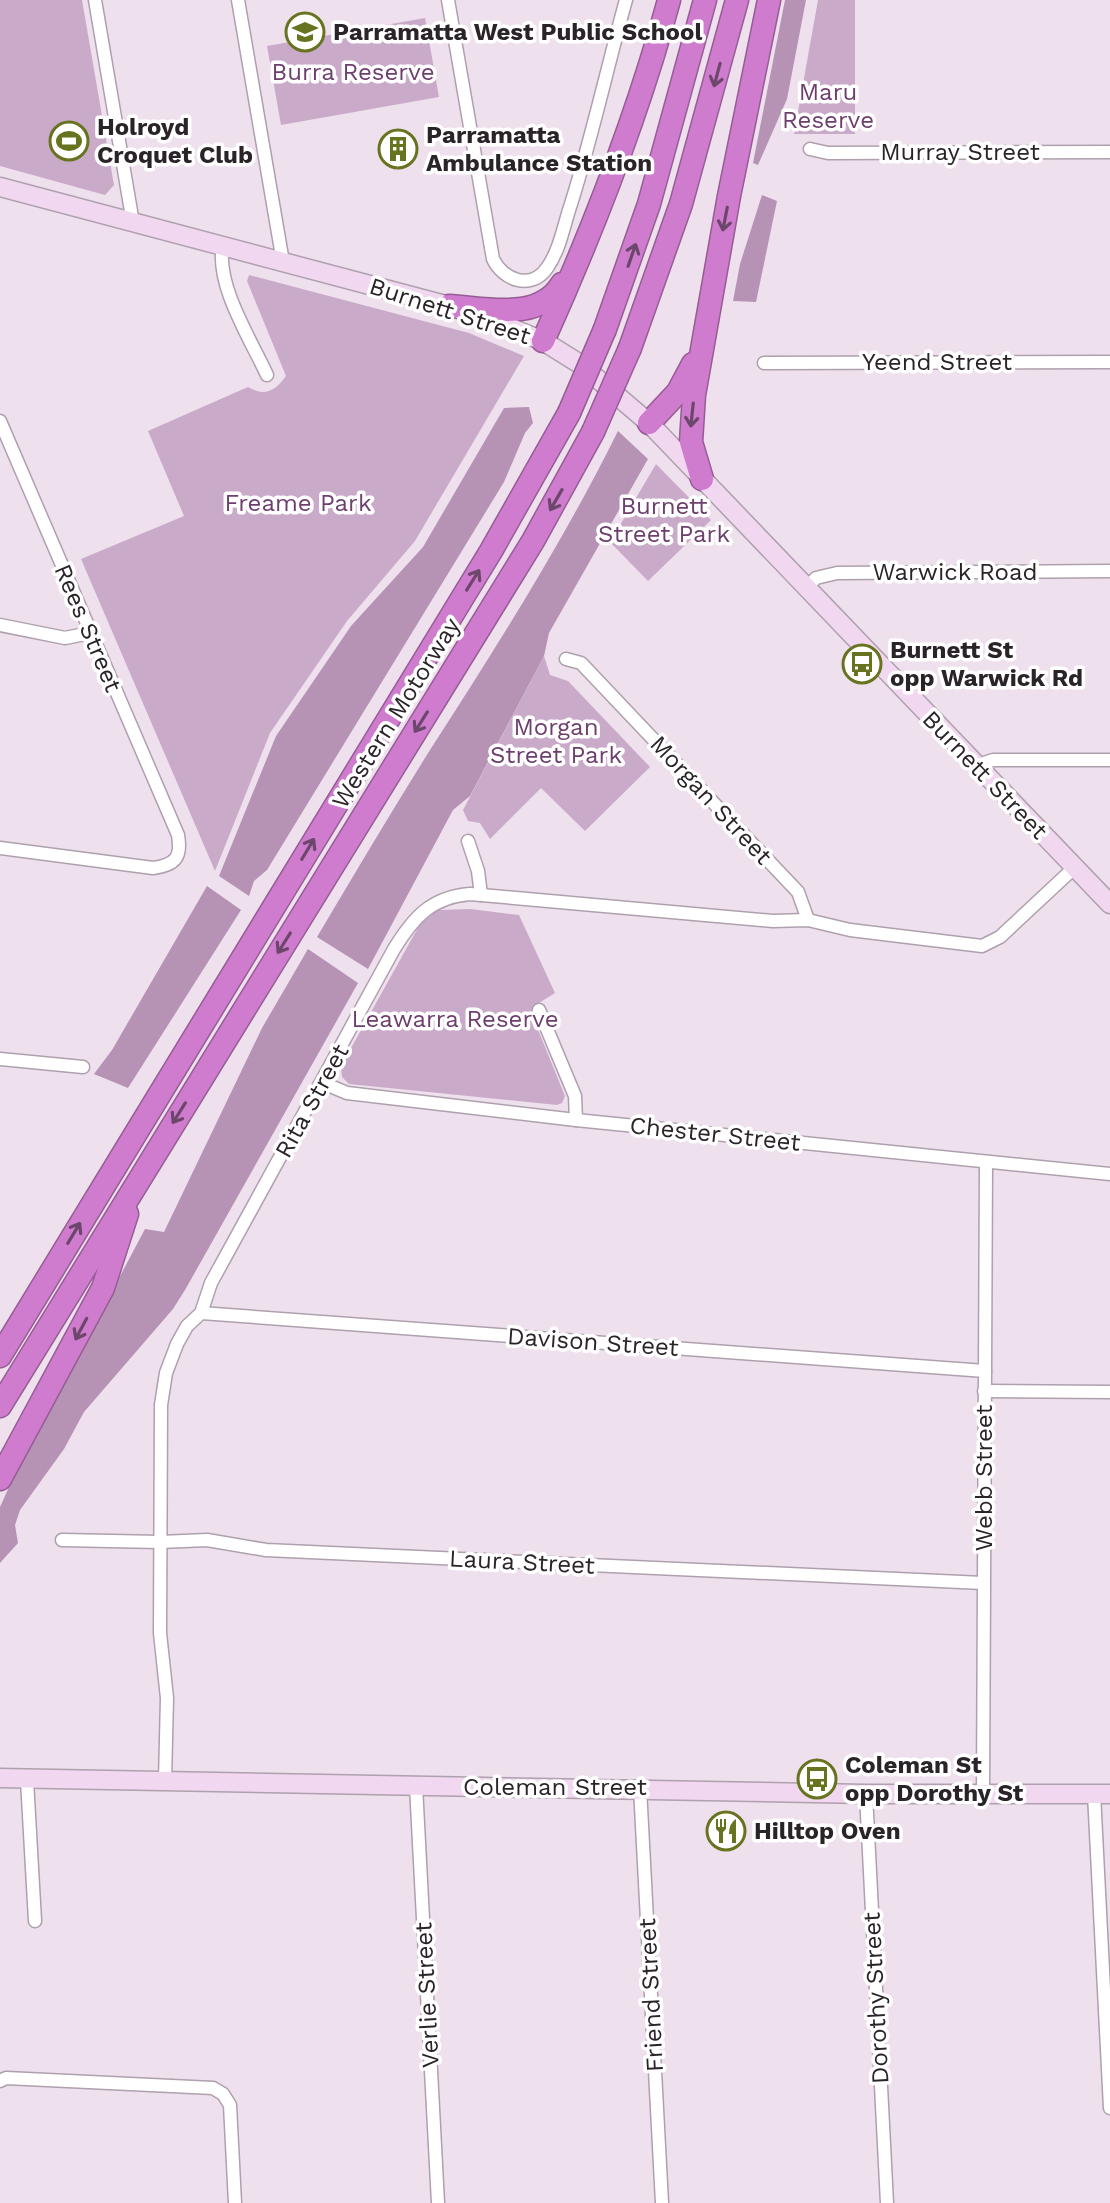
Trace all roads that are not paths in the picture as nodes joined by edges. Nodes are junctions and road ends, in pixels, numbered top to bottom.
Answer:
1 (95, 0) edge
2 (238, 0) edge
3 (448, 0) edge
4 (626, 0) edge
5 (669, 0) edge
6 (705, 0) edge
7 (737, 0) edge
8 (769, 0) edge
9 (810, 149) dead end
10 (1110, 152) edge
11 (0, 187) edge
12 (133, 223) junction
13 (223, 245) junction
14 (585, 246) junction
15 (283, 262) junction
16 (449, 306) junction
17 (543, 341) junction
18 (700, 349) junction
19 (1110, 362) edge
20 (764, 363) dead end
21 (267, 375) dead end
22 (0, 421) edge
23 (649, 423) junction
24 (702, 479) junction
25 (1110, 571) edge
26 (805, 589) junction
27 (0, 625) edge
28 (90, 633) junction
29 (566, 659) dead end
30 (1110, 760) edge
31 (975, 766) junction
32 (468, 841) dead end
33 (0, 848) edge
34 (1075, 867) junction
35 (481, 895) junction
36 (1110, 904) edge
37 (808, 920) junction
38 (539, 1010) dead end
39 (0, 1059) edge
40 (83, 1067) dead end
41 (323, 1083) junction
42 (576, 1120) junction
43 (986, 1162) junction
44 (1110, 1174) edge
45 (139, 1179) junction
46 (34, 1299) junction
47 (201, 1313) junction
48 (0, 1333) edge
49 (0, 1356) edge
50 (985, 1371) junction
51 (984, 1391) junction
52 (1110, 1392) edge
53 (0, 1406) edge
54 (0, 1479) edge
55 (62, 1540) dead end
56 (160, 1542) junction
57 (983, 1583) junction
58 (0, 1778) edge
59 (27, 1780) junction
60 (165, 1780) junction
61 (416, 1786) junction
62 (640, 1788) junction
63 (866, 1794) junction
64 (983, 1794) junction
65 (1102, 1794) edge
66 (35, 1921) dead end
67 (1109, 2057) edge
68 (0, 2081) edge
69 (1110, 2108) edge
70 (235, 2203) edge
71 (438, 2203) edge
72 (662, 2203) edge
73 (887, 2203) edge

1 - 12 street
2 - 15 street
3 - 4 street
5 - 14 highway
46 -> 6 highway, Western Motorway, bridge
7 -> 45 highway, Western Motorway, bridge
8 -> 18 highway
9 - 10 street, Murray Street
11 - 12 main road, Burnett Street
12 - 13 main road, Burnett Street
13 - 15 main road, Burnett Street
13 - 21 street
14 - 16 highway
14 - 17 highway
15 - 16 main road, Burnett Street
16 - 17 main road, Burnett Street
17 - 23 main road, Burnett Street
18 - 23 highway
18 -> 24 highway
19 - 20 street, Yeend Street
22 - 28 street, Rees Street
23 - 24 main road, Burnett Street
24 - 26 main road, Burnett Street
25 - 26 street, Warwick Road
26 - 31 main road, Burnett Street
27 - 28 street
28 - 33 street, Rees Street
29 - 37 street, Morgan Street
30 - 31 street
31 - 34 main road, Burnett Street
32 - 35 street
34 - 36 main road, Burnett Street
34 - 37 street, Rita Street
35 - 37 street, Rita Street
35 - 41 street, Rita Street
38 - 42 street
39 - 40 street
41 - 42 street, Chester Street
41 - 47 street, Rita Street
42 - 43 street, Chester Street
43 - 44 street, Chester Street
43 - 50 street, Webb Street
45 - 53 highway, Western Motorway
45 -> 54 highway
46 - 48 highway
46 - 49 highway, Western Motorway
47 - 50 street, Davison Street
47 - 56 street, Rita Street
50 - 51 street, Webb Street
51 - 52 street
51 - 57 street, Webb Street
55 - 56 street, Laura Street
56 - 57 street, Laura Street
56 - 60 street, Rita Street
57 - 64 street, Webb Street
58 - 59 main road, Coleman Street
59 - 60 main road, Coleman Street
59 - 66 street
60 - 61 main road, Coleman Street
61 - 62 main road, Coleman Street
61 - 71 street, Verlie Street
62 - 63 main road, Coleman Street
62 - 72 street, Friend Street
63 - 64 main road, Coleman Street
63 - 73 street, Dorothy Street
64 - 65 main road, Coleman Street
65 - 67 street
67 - 69 street
68 - 70 street

